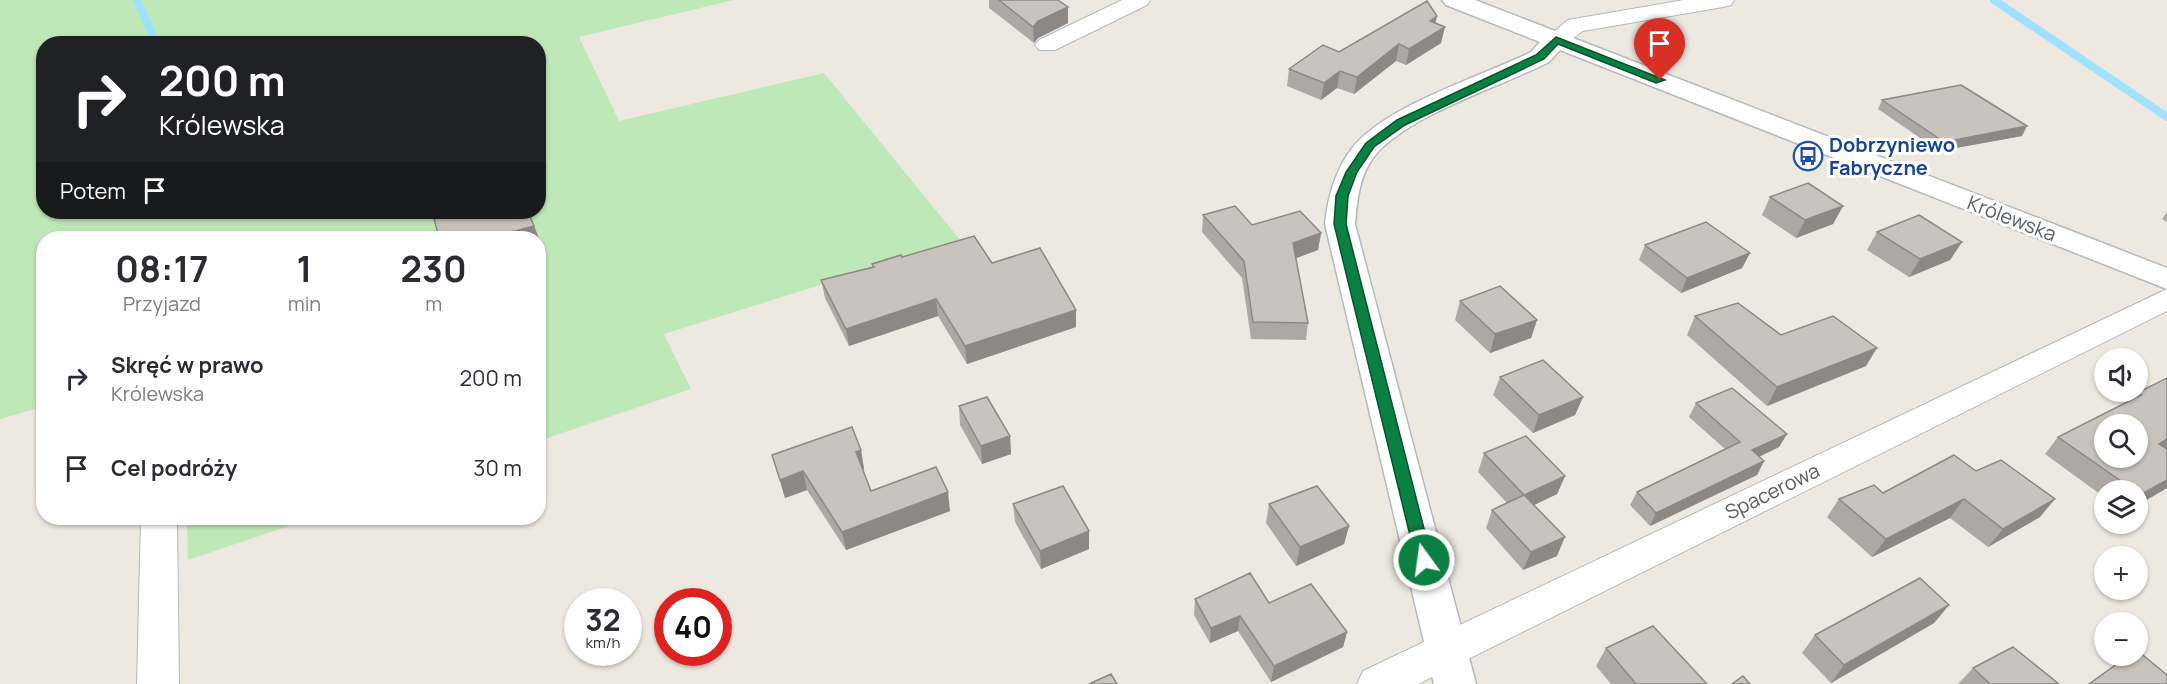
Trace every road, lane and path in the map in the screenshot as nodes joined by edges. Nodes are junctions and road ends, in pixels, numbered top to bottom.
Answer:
1 (1138, 0) edge
2 (1454, 0) edge
3 (1723, 0) edge
4 (1556, 40) junction
5 (1047, 45) dead end
6 (2167, 279) edge
7 (2167, 299) edge
8 (159, 525) edge
9 (1446, 649) junction
10 (158, 684) edge
11 (1378, 684) edge
12 (1455, 684) edge

1 - 5 street
2 - 4 street, Królewska
3 - 4 street
4 - 6 street, Królewska
4 - 9 street
7 - 9 street, Spacerowa
8 - 10 street
9 - 11 street, Spacerowa
9 - 12 street

